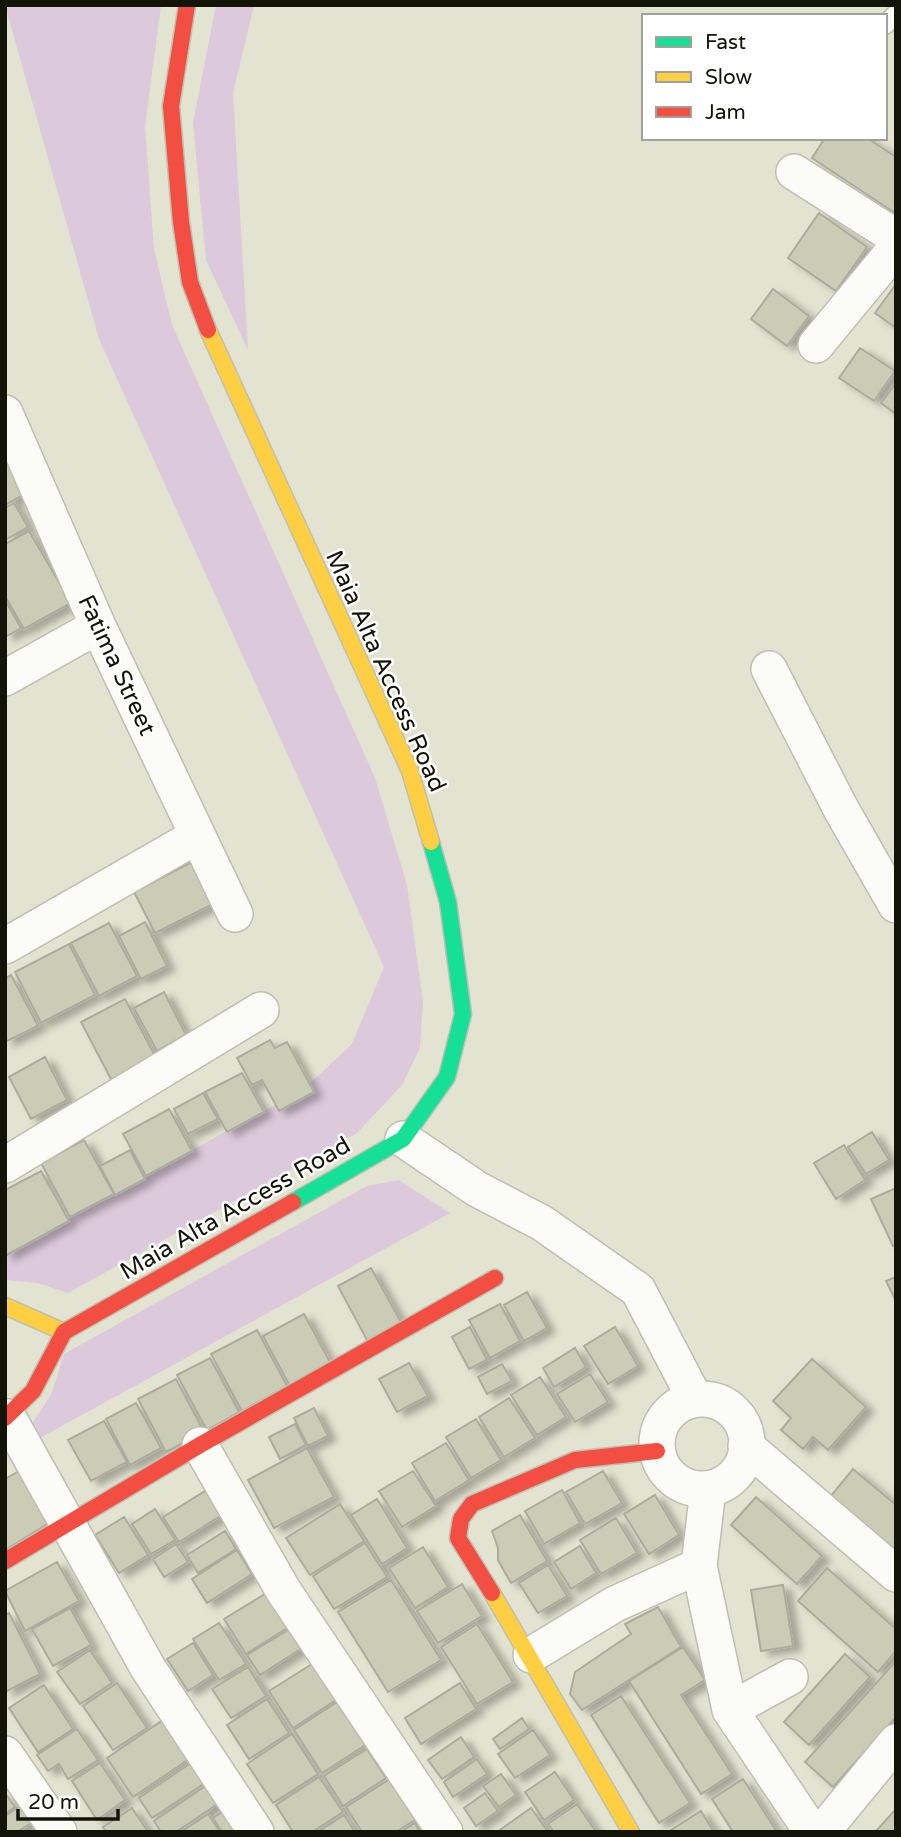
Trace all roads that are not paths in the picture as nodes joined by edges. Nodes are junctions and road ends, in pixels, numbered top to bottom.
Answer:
1 (187, 5) edge
2 (794, 172) dead end
3 (896, 237) edge
4 (896, 248) edge
5 (816, 345) dead end
6 (5, 412) edge
7 (98, 626) junction
8 (769, 669) dead end
9 (5, 678) edge
10 (197, 836) junction
11 (896, 905) edge
12 (235, 914) dead end
13 (5, 946) edge
14 (261, 1010) dead end
15 (403, 1139) junction
16 (5, 1165) edge
17 (495, 1278) dead end
18 (5, 1306) edge
19 (64, 1332) junction
20 (695, 1399) junction
21 (7, 1417) edge
22 (200, 1445) junction
23 (746, 1446) junction
24 (657, 1451) junction
25 (708, 1489) junction
26 (67, 1522) junction
27 (5, 1561) edge
28 (699, 1566) junction
29 (896, 1573) edge
30 (531, 1655) junction
31 (790, 1677) dead end
32 (730, 1710) junction
33 (896, 1742) edge
34 (7, 1760) edge
35 (59, 1832) edge
36 (256, 1832) edge
37 (445, 1832) edge
38 (631, 1832) edge
39 (812, 1832) edge
40 (822, 1832) edge

1 - 15 street, Maia Alta Access Road
2 - 3 street
4 - 5 street
6 - 7 street, Fatima Street
7 - 9 street
7 - 10 street, Fatima Street
8 - 11 street
10 - 12 street, Fatima Street
10 - 13 street
14 - 16 street
15 - 19 street, Maia Alta Access Road
15 - 20 street
17 - 22 street
18 - 19 street
19 - 21 street, Maia Alta Access Road
20 - 23 street
20 - 24 street
21 - 26 street
22 - 26 street
22 - 37 street
23 - 25 street
23 - 29 street
24 - 25 street
24 - 30 street
25 - 28 street
26 - 27 street
26 - 36 street
28 - 30 street
28 - 32 street
30 - 38 street
31 - 32 street
32 - 39 street
33 - 40 street
34 - 35 street

